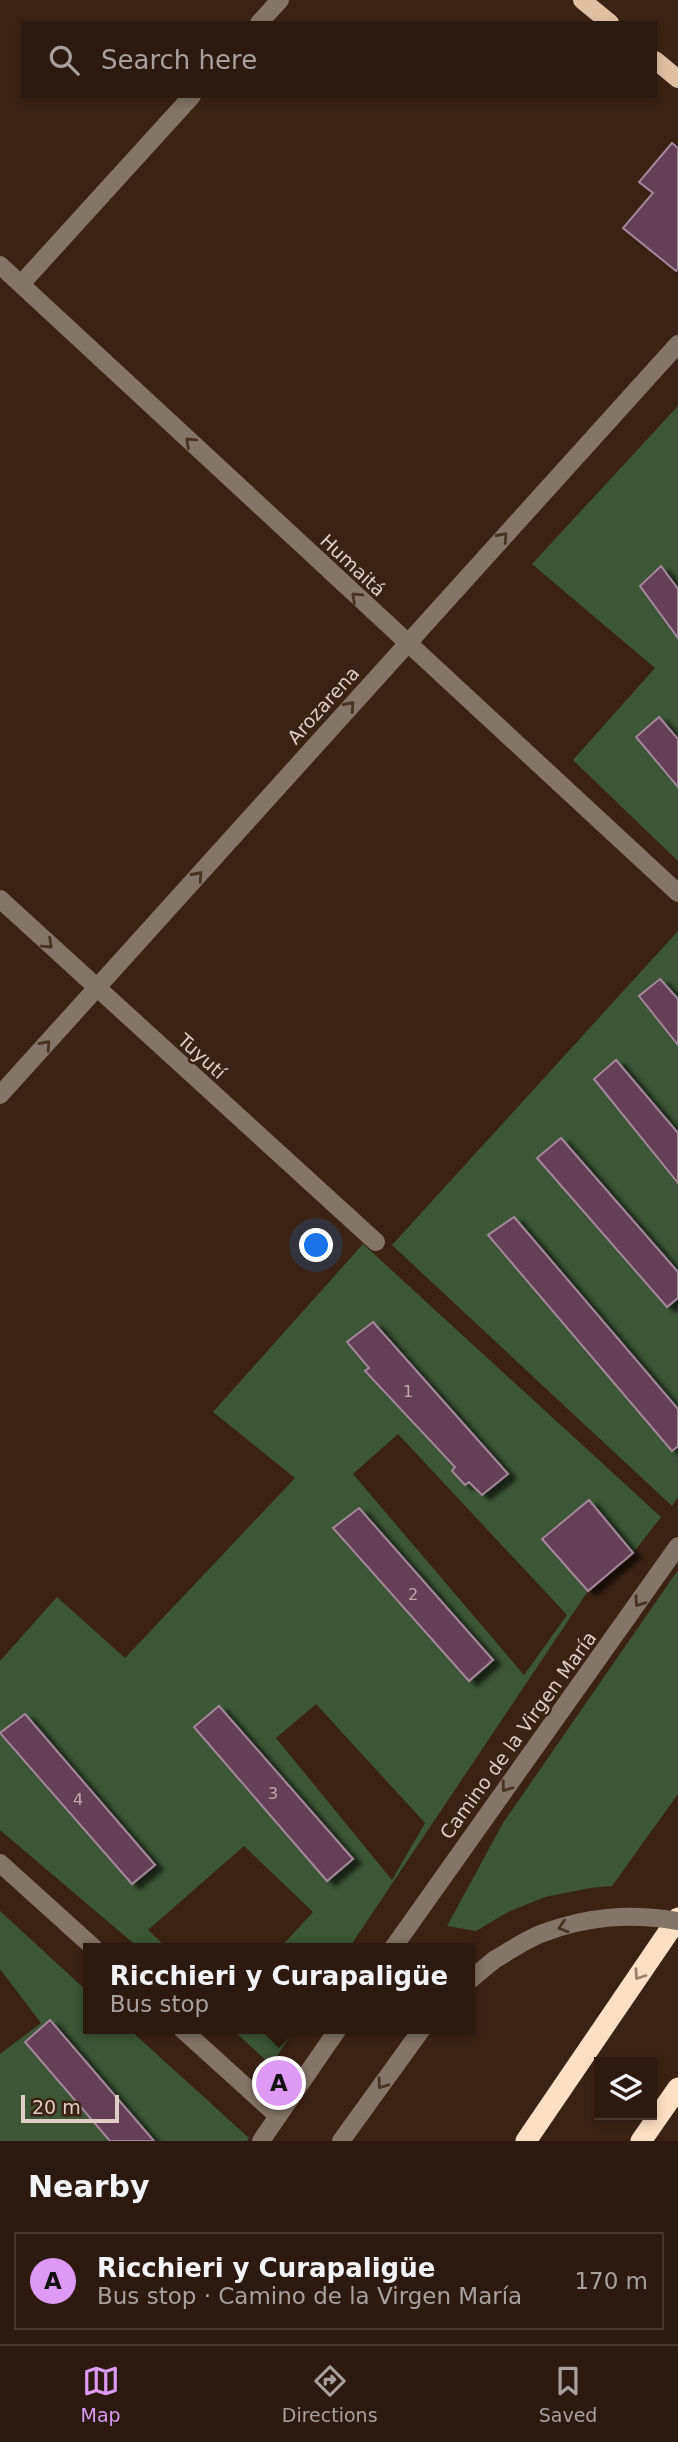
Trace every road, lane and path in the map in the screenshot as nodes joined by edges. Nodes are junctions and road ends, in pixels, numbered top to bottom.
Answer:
1 (279, 0) edge
2 (582, 0) edge
3 (261, 21) edge
4 (608, 21) edge
5 (657, 62) edge
6 (678, 79) edge
7 (190, 98) edge
8 (0, 265) edge
9 (22, 284) junction
10 (678, 344) edge
11 (406, 644) junction
12 (678, 893) edge
13 (0, 899) edge
14 (97, 989) junction
15 (0, 1095) edge
16 (376, 1242) dead end
17 (678, 1546) edge
18 (0, 1863) edge
19 (678, 1920) edge
20 (88, 1943) edge
21 (397, 1943) edge
22 (475, 1976) edge
23 (188, 2034) edge
24 (335, 2034) edge
25 (418, 2034) edge
26 (678, 2088) edge
27 (278, 2116) junction
28 (261, 2141) edge
29 (341, 2141) edge
30 (526, 2141) edge
31 (641, 2141) edge

1 - 3 street
2 - 4 main road
5 - 6 main road
7 - 9 street
8 - 9 street, Humaitá
11 -> 9 street, Humaitá
11 -> 10 street, Arozarena
11 - 12 street, Humaitá
14 -> 11 street, Arozarena
13 -> 14 street, Tuyutí
15 -> 14 street, Arozarena
14 - 16 street, Tuyutí
17 -> 21 street, Camino de la Virgen María
18 - 20 street
19 -> 22 street, bridge
19 -> 30 highway
23 - 27 street
24 - 27 street
25 -> 29 street
26 - 31 highway
27 - 28 street

